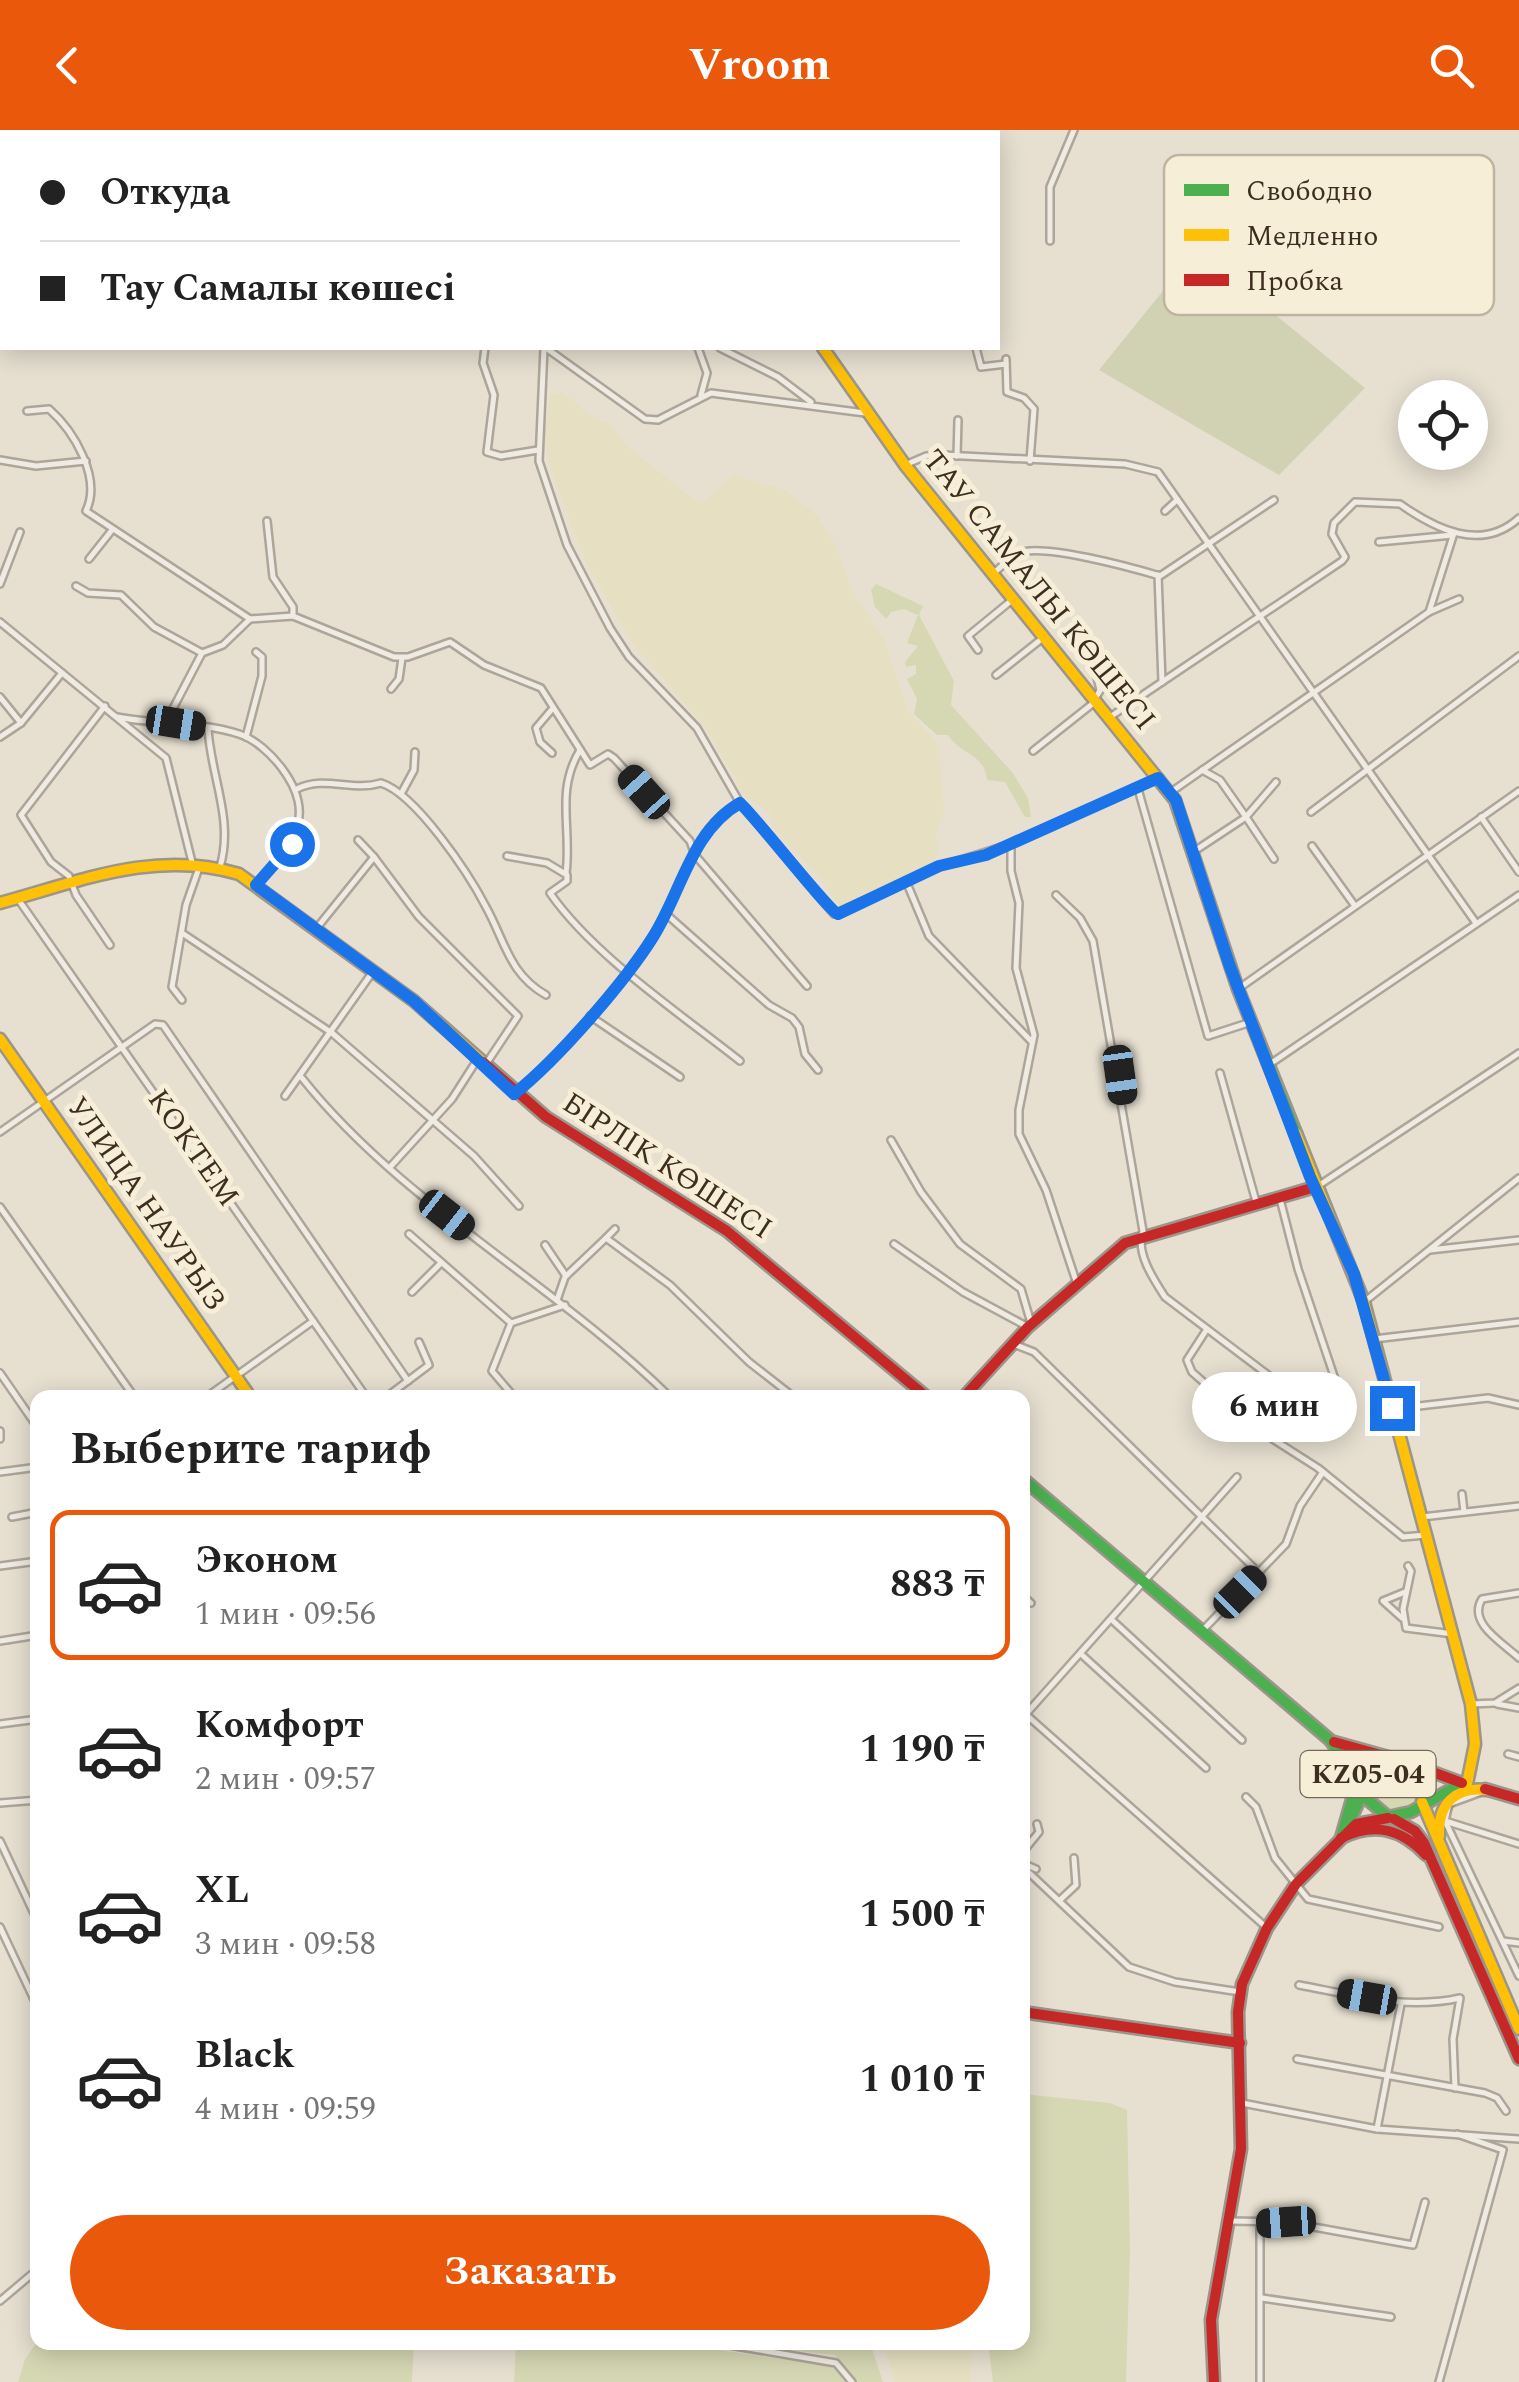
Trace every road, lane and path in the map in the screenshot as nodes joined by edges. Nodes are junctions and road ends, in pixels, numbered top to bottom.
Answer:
1 (1074, 130) edge
2 (1050, 242) dead end
3 (485, 350) edge
4 (545, 350) edge
5 (548, 350) edge
6 (699, 350) edge
7 (724, 350) edge
8 (825, 350) edge
9 (977, 350) edge
10 (701, 395) junction
11 (816, 406) junction
12 (27, 411) dead end
13 (866, 412) junction
14 (958, 420) dead end
15 (538, 450) junction
16 (957, 456) junction
17 (0, 460) edge
18 (86, 461) junction
19 (1030, 461) junction
20 (905, 465) junction
21 (1177, 500) junction
22 (1274, 500) dead end
23 (1164, 511) dead end
24 (1519, 518) edge
25 (267, 522) dead end
26 (112, 529) junction
27 (20, 532) dead end
28 (1453, 534) junction
29 (1207, 540) junction
30 (1379, 542) dead end
31 (89, 559) dead end
32 (994, 574) junction
33 (1158, 575) junction
34 (0, 584) edge
35 (76, 586) dead end
36 (1460, 598) dead end
37 (1015, 599) junction
38 (1429, 612) junction
39 (293, 616) junction
40 (1263, 616) junction
41 (250, 619) junction
42 (0, 622) edge
43 (1044, 637) junction
44 (978, 650) dead end
45 (256, 652) dead end
46 (202, 653) junction
47 (1519, 656) edge
48 (402, 658) junction
49 (1094, 666) dead end
50 (62, 673) junction
51 (996, 674) dead end
52 (1108, 677) dead end
53 (1162, 683) junction
54 (391, 690) dead end
55 (1315, 692) junction
56 (0, 697) edge
57 (1097, 697) junction
58 (105, 706) junction
59 (553, 708) junction
60 (1110, 717) junction
61 (117, 718) junction
62 (167, 721) junction
63 (21, 723) junction
64 (208, 729) junction
65 (0, 736) edge
66 (246, 737) junction
67 (580, 750) junction
68 (415, 752) dead end
69 (552, 752) dead end
70 (1033, 752) dead end
71 (1366, 769) junction
72 (1202, 770) junction
73 (1158, 778) junction
74 (1276, 782) dead end
75 (297, 789) junction
76 (1138, 789) junction
77 (1519, 791) edge
78 (1171, 792) junction
79 (401, 794) junction
80 (740, 803) junction
81 (1311, 812) dead end
82 (1481, 816) junction
83 (1246, 817) junction
84 (358, 840) dead end
85 (1011, 844) junction
86 (1312, 846) dead end
87 (1193, 852) junction
88 (695, 855) junction
89 (1426, 855) junction
90 (508, 856) dead end
91 (374, 858) junction
92 (1274, 859) dead end
93 (196, 862) junction
94 (220, 867) junction
95 (1519, 872) edge
96 (566, 874) junction
97 (906, 881) junction
98 (73, 882) junction
99 (256, 885) junction
100 (1056, 894) dead end
101 (1519, 895) edge
102 (18, 899) junction
103 (0, 903) edge
104 (1355, 906) junction
105 (665, 913) junction
106 (1476, 923) junction
107 (316, 929) junction
108 (182, 933) junction
109 (110, 946) dead end
110 (374, 970) junction
111 (625, 970) junction
112 (807, 986) dead end
113 (1238, 988) junction
114 (546, 994) dead end
115 (182, 1000) dead end
116 (590, 1016) junction
117 (1251, 1022) junction
118 (332, 1033) junction
119 (0, 1039) edge
120 (1034, 1044) junction
121 (123, 1048) junction
122 (1519, 1054) edge
123 (740, 1060) dead end
124 (481, 1064) junction
125 (1267, 1065) junction
126 (818, 1070) dead end
127 (1220, 1073) dead end
128 (680, 1077) dead end
129 (302, 1078) junction
130 (514, 1094) junction
131 (285, 1096) dead end
132 (44, 1102) junction
133 (432, 1118) junction
134 (0, 1132) edge
135 (891, 1140) dead end
136 (391, 1166) junction
137 (1519, 1178) edge
138 (1315, 1187) junction
139 (1280, 1199) junction
140 (1257, 1205) junction
141 (519, 1206) dead end
142 (0, 1207) edge
143 (615, 1229) dead end
144 (409, 1234) dead end
145 (606, 1238) junction
146 (1140, 1238) junction
147 (1519, 1240) edge
148 (894, 1244) dead end
149 (545, 1245) dead end
150 (1427, 1250) junction
151 (441, 1263) junction
152 (566, 1276) junction
153 (1078, 1285) junction
154 (412, 1292) dead end
155 (557, 1300) junction
156 (1364, 1302) junction
157 (565, 1305) junction
158 (314, 1322) junction
159 (1519, 1322) edge
160 (511, 1323) junction
161 (1030, 1326) junction
162 (1207, 1329) junction
163 (1374, 1339) junction
164 (419, 1342) dead end
165 (1016, 1345) junction
166 (0, 1373) edge
167 (234, 1376) junction
168 (408, 1381) junction
169 (129, 1390) edge
170 (215, 1390) edge
171 (245, 1390) edge
172 (361, 1390) edge
173 (396, 1390) edge
174 (508, 1390) edge
175 (662, 1390) edge
176 (785, 1390) edge
177 (918, 1390) edge
178 (971, 1390) edge
179 (1340, 1394) dead end
180 (1519, 1405) edge
181 (1392, 1408) junction
182 (1313, 1409) dead end
183 (30, 1416) edge
184 (30, 1468) edge
185 (0, 1472) edge
186 (1323, 1472) junction
187 (1237, 1478) dead end
188 (1030, 1485) edge
189 (1462, 1494) dead end
190 (1519, 1506) edge
191 (1464, 1512) junction
192 (30, 1514) edge
193 (12, 1517) dead end
194 (1203, 1517) junction
195 (1422, 1517) junction
196 (1426, 1535) junction
197 (30, 1562) edge
198 (0, 1566) edge
199 (1408, 1566) dead end
200 (1260, 1573) junction
201 (1146, 1582) junction
202 (1405, 1592) junction
203 (1519, 1593) edge
204 (1404, 1619) junction
205 (1112, 1620) junction
206 (1202, 1630) junction
207 (1456, 1635) junction
208 (30, 1636) edge
209 (0, 1641) edge
210 (1081, 1654) junction
211 (1518, 1657) edge
212 (1519, 1688) edge
213 (1496, 1703) junction
214 (1472, 1704) junction
215 (1030, 1706) edge
216 (1519, 1708) edge
217 (1030, 1717) edge
218 (30, 1720) edge
219 (0, 1724) edge
220 (1242, 1740) dead end
221 (1330, 1740) junction
222 (1508, 1754) dead end
223 (1519, 1757) edge
224 (1395, 1758) junction
225 (1416, 1766) junction
226 (1206, 1768) dead end
227 (1461, 1783) junction
228 (1365, 1788) junction
229 (1486, 1790) junction
230 (1246, 1797) dead end
231 (1519, 1799) edge
232 (30, 1801) edge
233 (1422, 1802) junction
234 (0, 1803) edge
235 (1391, 1818) junction
236 (1445, 1821) junction
237 (1037, 1824) dead end
238 (1341, 1838) junction
239 (0, 1842) edge
240 (1030, 1844) edge
241 (1519, 1844) edge
242 (1441, 1849) junction
243 (1074, 1858) dead end
244 (1030, 1867) edge
245 (1036, 1869) dead end
246 (1436, 1870) junction
247 (1030, 1872) edge
248 (1296, 1884) junction
249 (1060, 1900) junction
250 (30, 1905) edge
251 (0, 1927) edge
252 (1439, 1927) dead end
253 (1268, 1928) junction
254 (1503, 1942) junction
255 (1519, 1943) edge
256 (1519, 1976) edge
257 (1299, 1985) dead end
258 (30, 1991) edge
259 (1240, 1992) junction
260 (1401, 2003) junction
261 (1030, 2013) edge
262 (1519, 2028) edge
263 (1240, 2043) junction
264 (1297, 2059) dead end
265 (1519, 2059) edge
266 (1386, 2076) junction
267 (1455, 2088) junction
268 (1242, 2103) junction
269 (1506, 2111) dead end
270 (1377, 2128) junction
271 (1457, 2134) junction
272 (1519, 2139) edge
273 (1425, 2202) dead end
274 (1229, 2221) junction
275 (1260, 2224) junction
276 (30, 2278) edge
277 (1262, 2298) junction
278 (0, 2301) edge
279 (1391, 2316) dead end
280 (759, 2350) edge
281 (852, 2382) edge
282 (1214, 2382) edge
283 (1260, 2382) edge
284 (1439, 2382) edge

1 - 2 street
3 - 15 street
4 - 15 street
5 - 10 street
6 - 10 street
7 - 11 street
8 - 13 main road, ТАУ САМАЛЫ КӨШЕСІ
9 - 19 street
10 - 11 street
11 - 13 street
12 - 18 street
13 - 20 main road, ТАУ САМАЛЫ КӨШЕСІ
14 - 16 street
15 - 80 street
16 - 19 street
16 - 20 street
17 - 18 street
18 - 26 street
19 - 21 street
20 - 32 main road, ТАУ САМАЛЫ КӨШЕСІ
21 - 23 street
21 - 29 street
22 - 29 street
24 - 28 street
25 - 39 street
26 - 31 street
26 - 41 street
27 - 34 street
28 - 30 street
28 - 38 street
28 - 40 street
29 - 33 street
29 - 40 street
32 - 33 street
32 - 37 main road, ТАУ САМАЛЫ КӨШЕСІ
33 - 53 street
35 - 46 street
36 - 38 street
37 - 43 main road, ТАУ САМАЛЫ КӨШЕСІ
37 - 44 street
38 - 55 street
39 - 41 street
39 - 48 street
40 - 53 street
40 - 55 street
41 - 46 street
42 - 50 street
43 - 51 street
43 - 57 main road, ТАУ САМАЛЫ КӨШЕСІ
45 - 66 street
46 - 62 street
47 - 71 street
48 - 54 street
48 - 59 street
49 - 57 street
50 - 58 street
50 - 63 street
52 - 57 street
53 - 60 street
55 - 71 street
55 - 72 street
56 - 63 street
57 - 60 main road, ТАУ САМАЛЫ КӨШЕСІ
57 - 70 street
58 - 61 street
58 - 98 street
59 - 67 street
59 - 69 street
60 - 73 main road, ТАУ САМАЛЫ КӨШЕСІ
61 - 62 street
61 - 93 street
62 - 64 street
63 - 65 street
64 - 66 street
64 - 94 street
66 - 75 street
67 - 88 street
67 - 96 street
68 - 79 street
71 - 81 street
71 - 89 street
72 - 78 street
72 - 83 street
73 - 76 street
73 - 78 main road, ТАУ САМАЛЫ КӨШЕСІ
74 - 83 street
75 - 79 street
75 - 99 street
76 - 85 street
76 - 117 street
77 - 82 street
78 - 87 main road, ТАУ САМАЛЫ КӨШЕСІ
79 - 114 street
80 - 88 street
80 - 97 street
82 - 89 street
82 - 95 street
83 - 87 street
83 - 92 street
84 - 91 street
85 - 97 street
85 - 120 street
86 - 104 street
87 - 113 main road, ТАУ САМАЛЫ КӨШЕСІ
88 - 105 street
88 - 112 street
89 - 104 street
89 - 106 street
90 - 96 street
91 - 107 street
91 - 124 street
93 - 94 main road, БІРЛІК КӨШЕСІ
93 - 98 main road, БІРЛІК КӨШЕСІ
93 - 108 street
94 - 99 main road, БІРЛІК КӨШЕСІ
96 - 111 street
97 - 120 street
98 - 102 main road, БІРЛІК КӨШЕСІ
98 - 109 street
99 - 107 main road, БІРЛІК КӨШЕСІ
100 - 146 street
101 - 106 street
102 - 103 main road, БІРЛІК КӨШЕСІ
102 - 121 street, КОКТЕМ
104 - 113 street
105 - 111 street
105 - 126 street
106 - 125 street
107 - 110 main road, БІРЛІК КӨШЕСІ
108 - 115 street
108 - 118 street
110 - 118 street
110 - 124 main road, БІРЛІК КӨШЕСІ
111 - 116 street
111 - 123 street
113 - 117 main road, ТАУ САМАЛЫ КӨШЕСІ
116 - 128 street
116 - 130 street
117 - 125 main road, ТАУ САМАЛЫ КӨШЕСІ
118 - 129 street
118 - 133 street
119 - 132 main road, УЛИЦА НАУРЫЗ
120 - 153 street
121 - 132 street
121 - 158 street, КОКТЕМ
121 - 168 street
122 - 138 street
124 - 130 main road, БІРЛІК КӨШЕСІ
124 - 133 street
125 - 138 main road, ТАУ САМАЛЫ КӨШЕСІ
127 - 140 street
129 - 131 street
129 - 136 street
130 - 177 main road, БІРЛІК КӨШЕСІ
132 - 134 street
132 - 167 main road, УЛИЦА НАУРЫЗ
133 - 136 street
133 - 141 street
135 - 161 street
136 - 155 street
137 - 150 street
138 - 139 main road
138 - 156 main road, ТАУ САМАЛЫ КӨШЕСІ
139 - 140 main road
139 - 179 street
140 - 146 main road
142 - 169 street
143 - 145 street
144 - 151 street
145 - 152 street
145 - 176 street
146 - 153 main road
146 - 162 street
147 - 150 street
148 - 161 street
149 - 152 street
150 - 156 street
151 - 154 street
151 - 160 street
152 - 155 street
153 - 161 main road
155 - 157 street
156 - 163 main road, ТАУ САМАЛЫ КӨШЕСІ
157 - 160 street
157 - 175 street
158 - 167 street
158 - 172 street, КОКТЕМ
159 - 163 street
160 - 174 street
161 - 165 main road
162 - 182 street
162 - 186 street
163 - 181 main road, ТАУ САМАЛЫ КӨШЕСІ
164 - 168 street
165 - 178 main road
165 - 194 street
166 - 183 street
167 - 170 street
167 - 171 main road, УЛИЦА НАУРЫЗ
168 - 173 street
180 - 181 street
181 - 195 main road, ТАУ САМАЛЫ КӨШЕСІ
184 - 185 street
186 - 196 street
186 - 200 street
187 - 194 street
188 - 201 main road, KZ05-04
189 - 191 street
190 - 191 street
191 - 195 street
192 - 193 street
194 - 200 street
194 - 201 street
195 - 196 main road, ТАУ САМАЛЫ КӨШЕСІ
196 - 207 main road, ТАУ САМАЛЫ КӨШЕСІ
197 - 198 street
199 - 202 street
200 - 206 street
201 - 205 street
201 - 206 main road, KZ05-04
202 - 204 street
202 - 204 street
203 - 211 street
204 - 207 street
205 - 210 street
205 - 220 street
206 - 221 main road, KZ05-04
207 - 214 main road, ТАУ САМАЛЫ КӨШЕСІ
208 - 209 street
210 - 215 street
210 - 226 street
212 - 213 street
213 - 214 street
213 - 216 street
214 - 227 main road, ТАУ САМАЛЫ КӨШЕСІ
217 - 253 street
218 - 219 street
221 - 224 main road, KZ05-04
221 - 228 main road, KZ05-04
221 - 238 main road
222 - 223 street
224 - 225 main road, KZ05-04
224 - 228 main road, KZ05-04
225 - 227 main road, KZ05-04
225 - 233 main road, KZ05-04
227 - 229 main road, KZ05-04
227 - 233 main road, KZ05-04
228 - 235 main road, KZ05-04
228 - 238 main road
229 - 231 main road, KZ05-04
229 - 236 street
229 - 242 main road
230 - 248 street
232 - 234 street
233 - 235 main road, KZ05-04
233 - 242 main road
235 - 238 main road
235 - 246 main road
236 - 241 street
236 - 254 street
237 - 240 street
238 - 246 main road
238 - 248 main road
239 - 250 street
242 - 262 main road
243 - 249 street
244 - 245 street
246 - 265 main road
247 - 249 street
248 - 252 street
248 - 253 main road
249 - 259 street
251 - 258 street
253 - 259 main road
254 - 255 street
254 - 256 street
257 - 260 street
259 - 263 main road
260 - 266 street
260 - 267 street
261 - 263 main road
263 - 268 main road
264 - 266 street
266 - 267 street
266 - 270 street
267 - 269 street
268 - 270 street
268 - 274 main road
270 - 271 street
271 - 272 street
271 - 284 street
273 - 275 street
274 - 275 street
274 - 282 main road
275 - 277 street
276 - 278 street
277 - 279 street
277 - 283 street
280 - 281 street

